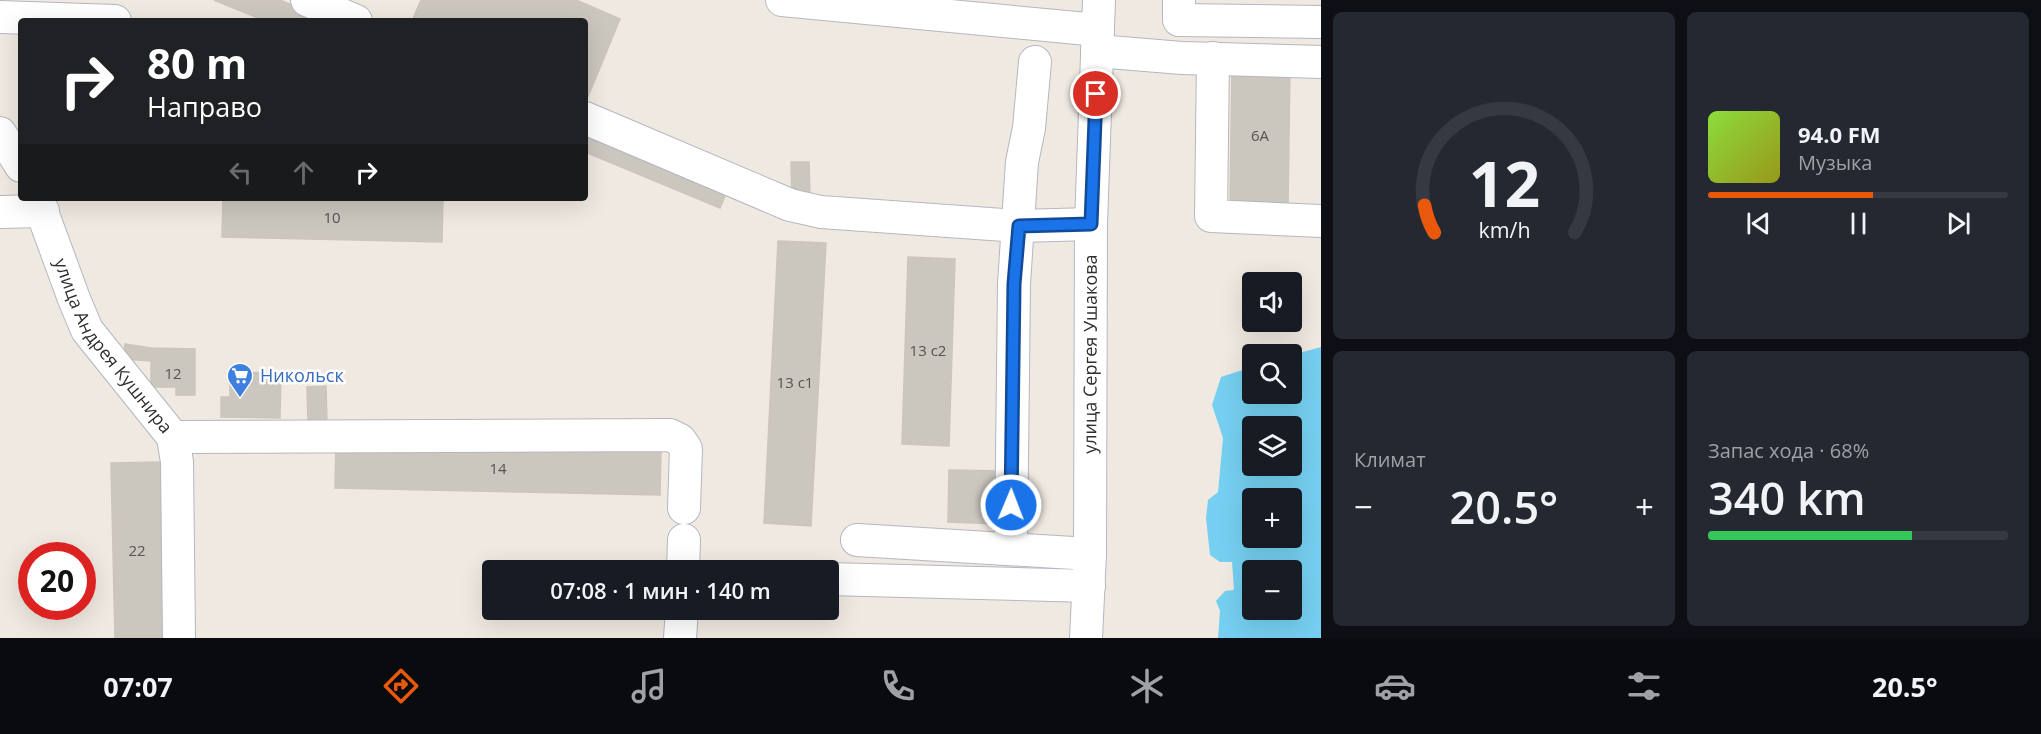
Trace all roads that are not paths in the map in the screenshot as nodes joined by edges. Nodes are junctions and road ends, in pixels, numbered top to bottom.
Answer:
1 (307, 0) edge
2 (782, 0) edge
3 (1179, 0) edge
4 (0, 17) edge
5 (29, 18) edge
6 (349, 18) edge
7 (1321, 22) edge
8 (1098, 27) edge
9 (1214, 58) junction
10 (1035, 62) dead end
11 (1321, 62) edge
12 (588, 119) edge
13 (0, 133) edge
14 (18, 161) edge
15 (40, 204) edge
16 (0, 212) edge
17 (1321, 221) edge
18 (1091, 224) junction
19 (1019, 226) junction
20 (173, 436) junction
21 (684, 508) dead end
22 (857, 540) dead end
23 (1011, 548) junction
24 (1090, 554) junction
25 (839, 579) edge
26 (1089, 586) junction
27 (681, 620) edge
28 (179, 638) edge
29 (680, 638) edge
30 (1086, 638) edge

1 - 6 street
2 - 8 street
3 - 7 street
4 - 5 street
8 - 9 street
8 - 18 street, улица Сергея Ушакова
9 - 11 street
9 - 17 street
10 - 19 street
12 - 19 street
13 - 14 street
15 - 16 street
15 - 20 street, улица Андрея Кушнира
18 - 19 street
18 - 24 street, улица Сергея Ушакова
19 - 23 street
20 - 21 street
20 - 28 street, улица Андрея Кушнира
22 - 23 street
23 - 24 street
24 - 26 street, улица Сергея Ушакова
25 - 26 street
26 - 30 street, улица Сергея Ушакова
27 - 29 street

